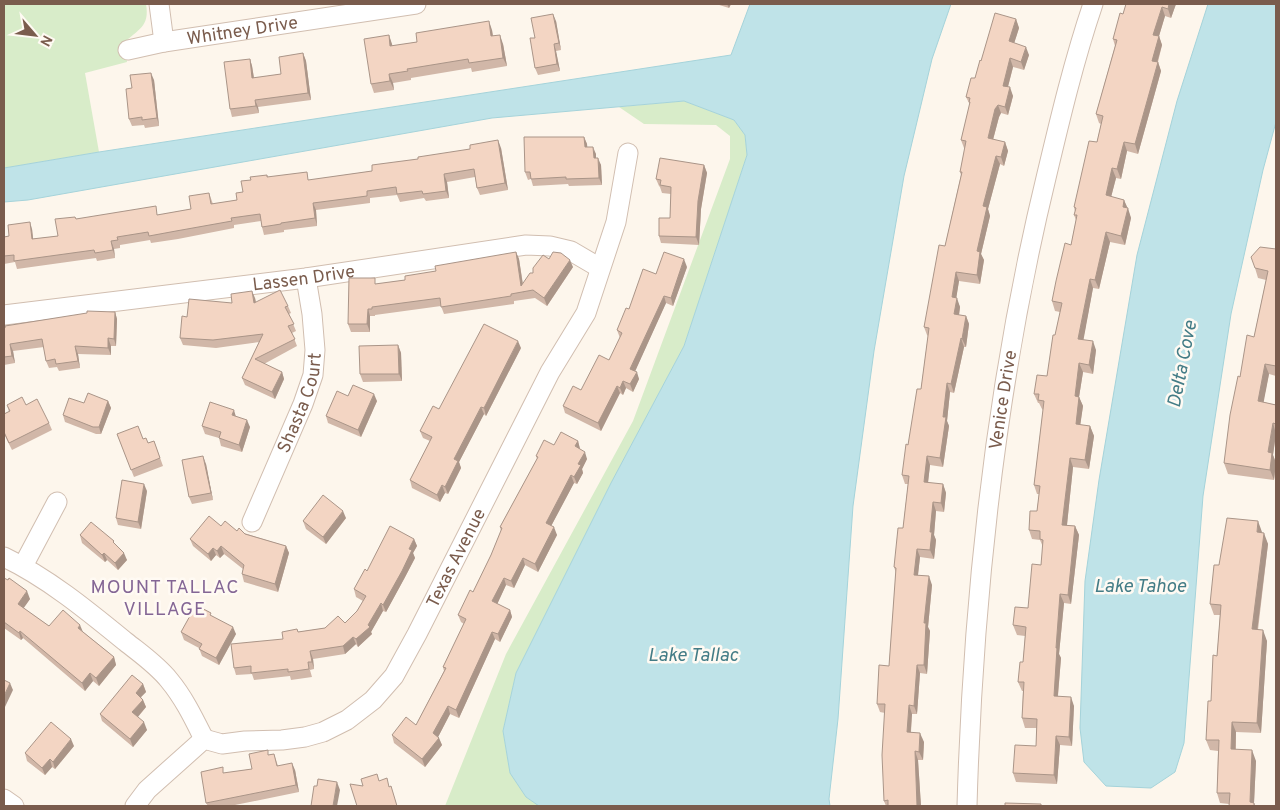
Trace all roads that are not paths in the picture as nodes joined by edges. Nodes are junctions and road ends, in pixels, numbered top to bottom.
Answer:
1 (159, 4) edge
2 (416, 4) edge
3 (1093, 4) edge
4 (164, 42) junction
5 (128, 50) dead end
6 (628, 152) dead end
7 (600, 268) junction
8 (306, 278) junction
9 (4, 314) edge
10 (57, 502) dead end
11 (252, 522) dead end
12 (4, 558) edge
13 (23, 566) junction
14 (204, 739) junction
15 (4, 799) edge
16 (14, 806) edge
17 (135, 806) edge
18 (967, 806) edge

1 - 4 street
2 - 4 street, Whitney Drive
3 - 18 street, Venice Drive
4 - 5 street, Whitney Drive
6 - 7 street, Texas Avenue
7 - 8 street, Lassen Drive
7 - 14 street, Texas Avenue
8 - 9 street, Lassen Drive
8 - 11 street, Shasta Court
10 - 13 street
12 - 13 street
13 - 14 street
14 - 17 street
15 - 16 street

